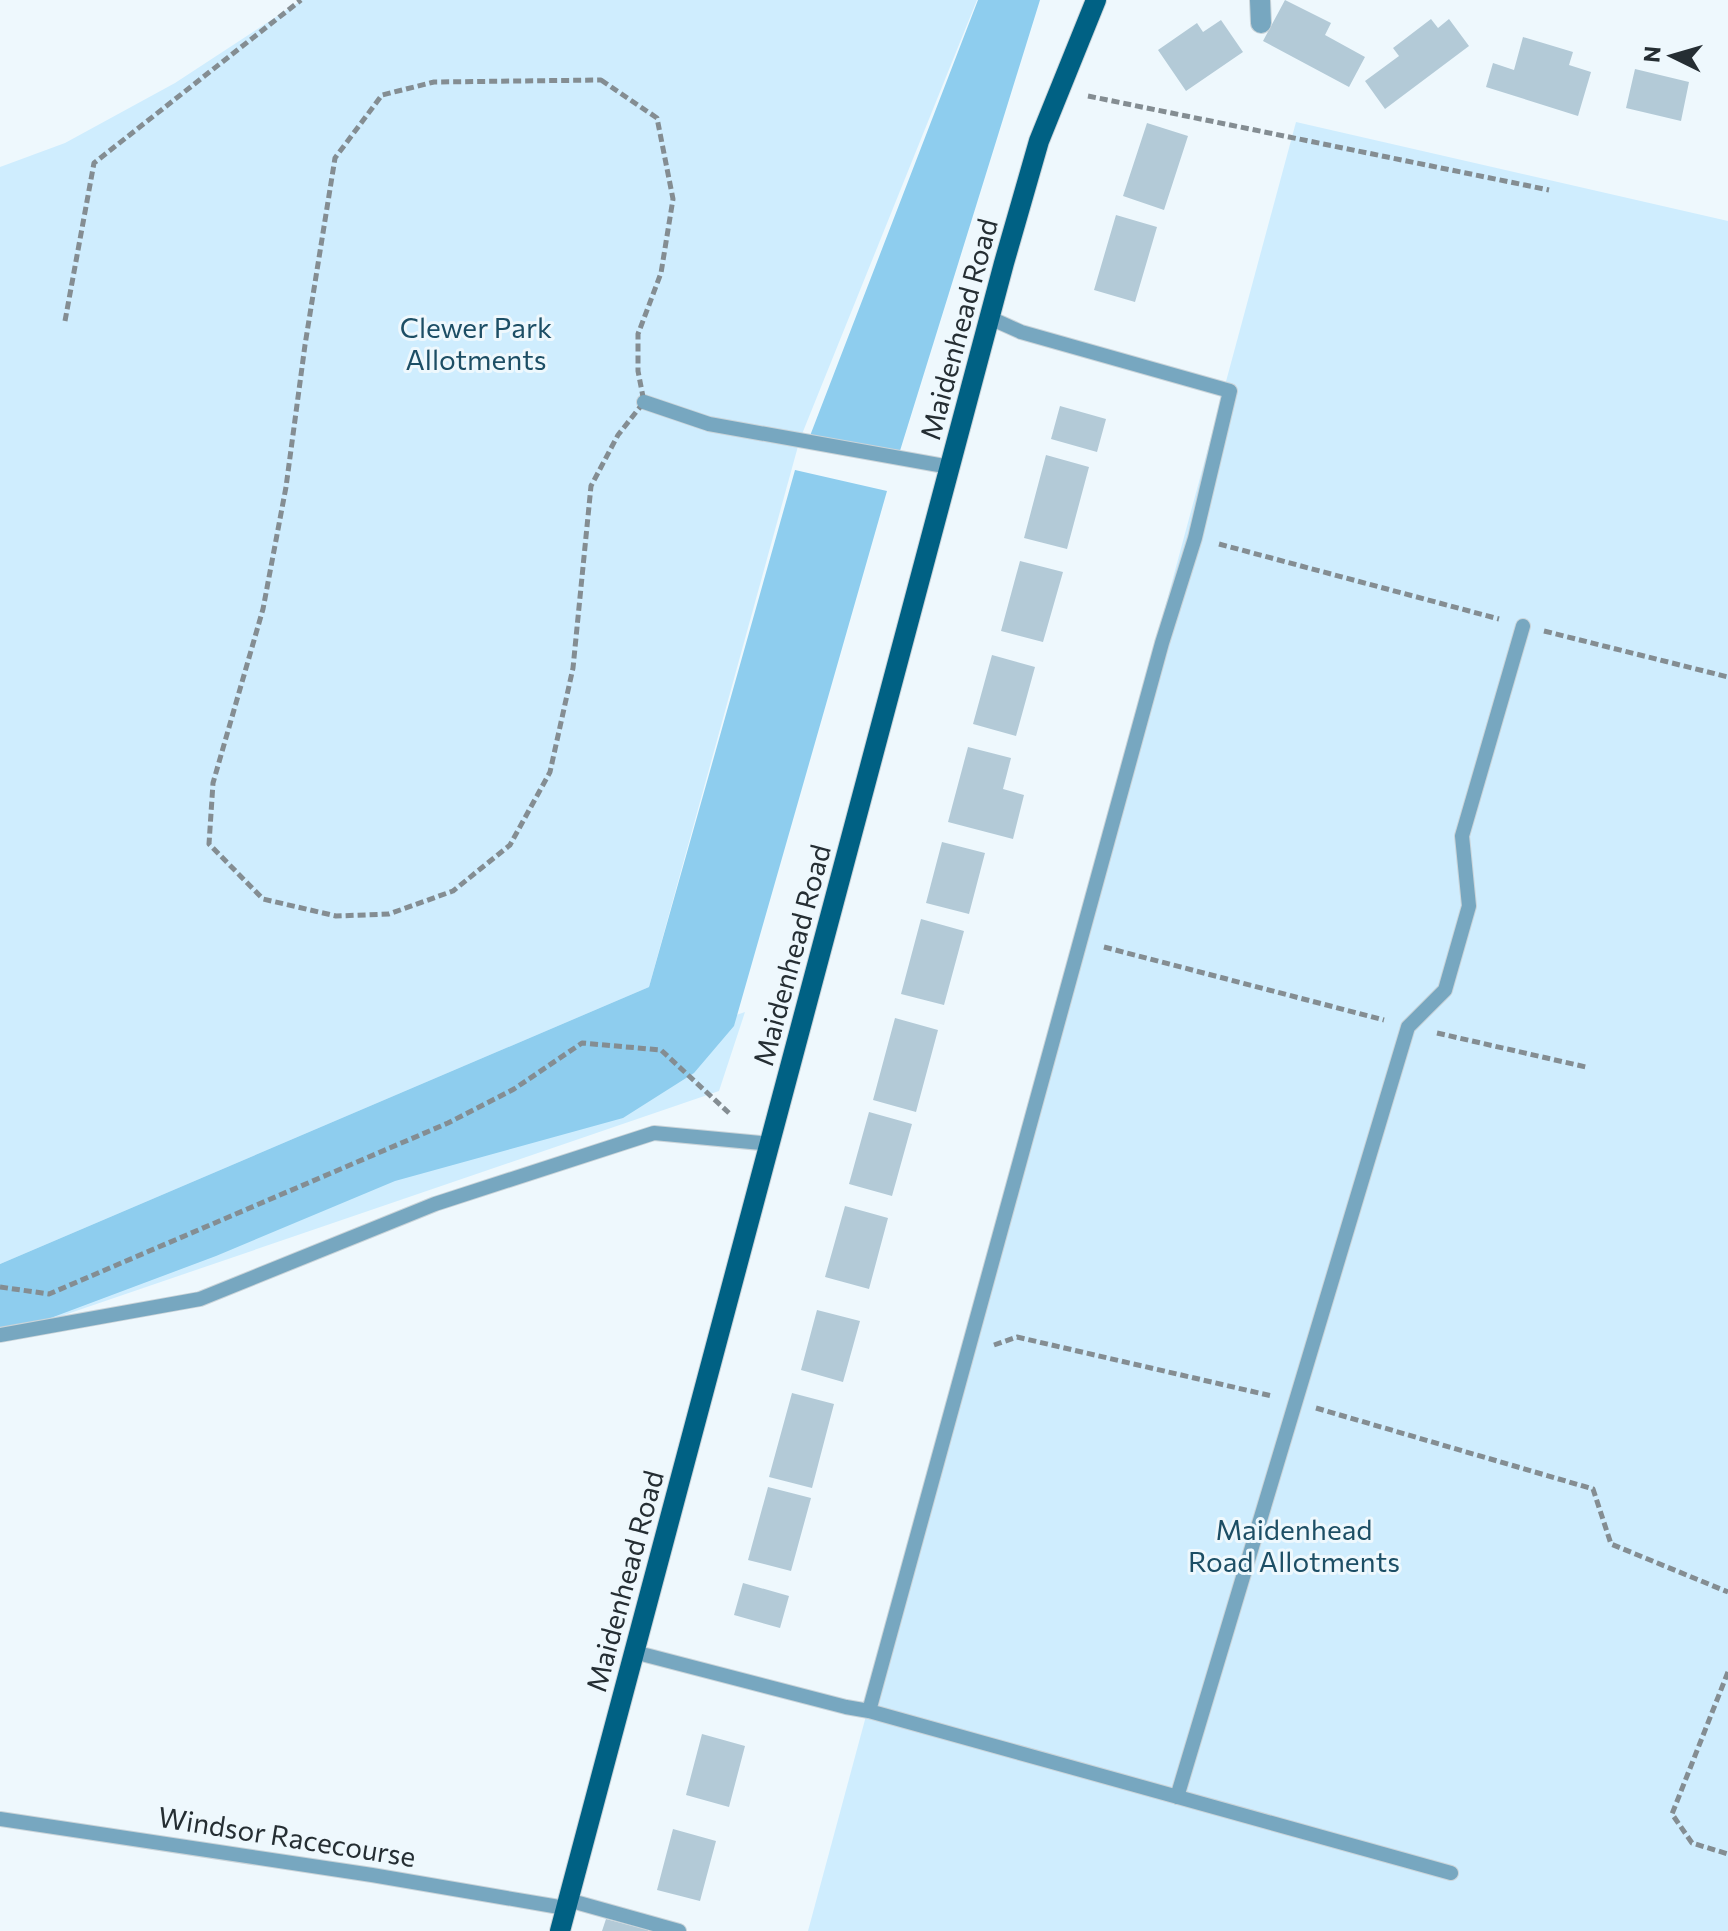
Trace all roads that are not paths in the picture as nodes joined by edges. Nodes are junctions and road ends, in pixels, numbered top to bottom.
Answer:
1 (1096, 0) edge
2 (1260, 0) edge
3 (1261, 23) dead end
4 (990, 318) junction
5 (644, 402) road end
6 (950, 467) junction
7 (1523, 626) road end
8 (771, 1144) junction
9 (0, 1335) edge
10 (634, 1652) junction
11 (869, 1711) junction
12 (1177, 1797) junction
13 (0, 1819) edge
14 (1451, 1873) dead end
15 (567, 1904) junction
16 (560, 1931) edge
17 (679, 1931) edge

1 - 4 main road, Maidenhead Road
2 - 3 street
4 - 6 main road, Maidenhead Road
4 - 11 lane
5 - 6 lane
6 - 8 main road, Maidenhead Road
7 - 12 lane
8 - 9 lane
8 - 10 main road, Maidenhead Road
10 - 11 lane
10 - 15 main road, Maidenhead Road
11 - 12 lane
12 - 14 lane
13 - 15 lane, Windsor Racecourse
15 - 16 main road, Maidenhead Road
15 - 17 lane, Windsor Racecourse

